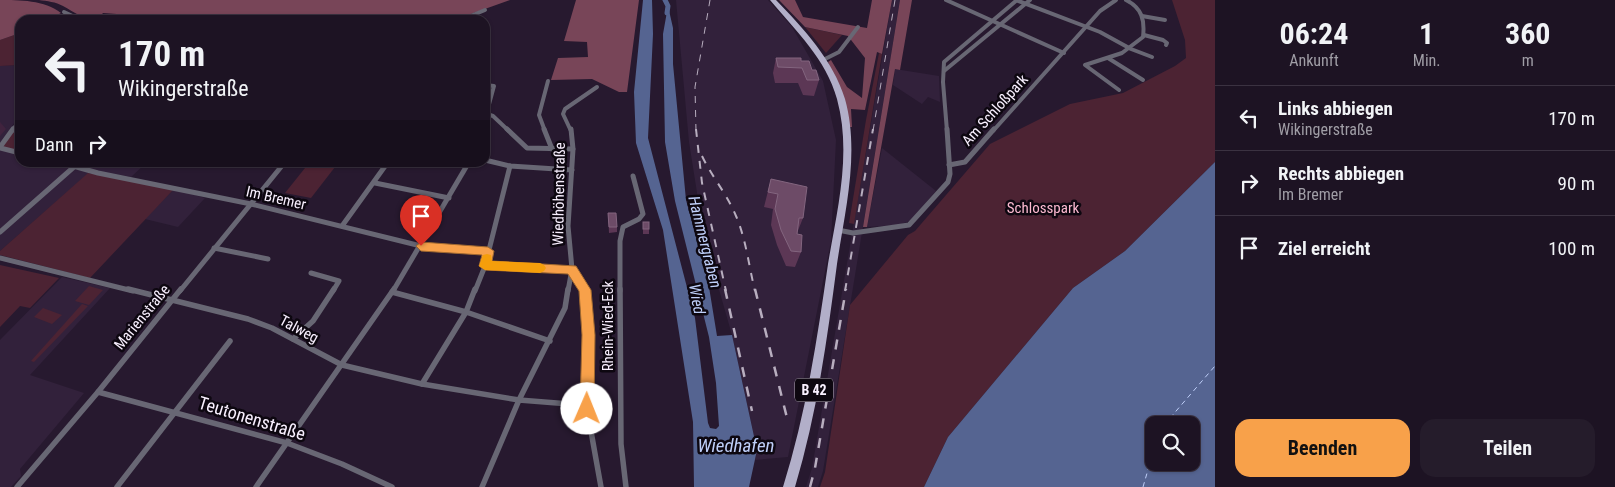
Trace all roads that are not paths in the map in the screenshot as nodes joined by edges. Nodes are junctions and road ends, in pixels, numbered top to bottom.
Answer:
1 (774, 0) edge
2 (946, 0) edge
3 (1016, 0) edge
4 (1030, 0) edge
5 (1116, 0) edge
6 (1126, 0) edge
7 (1025, 4) junction
8 (485, 10) dead end
9 (64, 12) dead end
10 (70, 15) edge
11 (474, 15) edge
12 (1142, 16) junction
13 (1164, 20) dead end
14 (990, 21) junction
15 (1001, 26) junction
16 (858, 27) dead end
17 (1087, 27) junction
18 (1144, 35) junction
19 (1166, 46) dead end
20 (1131, 49) junction
21 (1064, 53) junction
22 (1152, 57) dead end
23 (1108, 58) junction
24 (823, 60) junction
25 (944, 71) junction
26 (1143, 80) dead end
27 (548, 81) dead end
28 (490, 86) edge
29 (597, 87) dead end
30 (1119, 90) dead end
31 (490, 102) edge
32 (490, 116) edge
33 (15, 127) edge
34 (0, 148) edge
35 (552, 149) junction
36 (573, 149) junction
37 (15, 152) edge
38 (490, 161) edge
39 (949, 164) junction
40 (510, 166) junction
41 (74, 167) edge
42 (80, 167) edge
43 (281, 167) edge
44 (385, 167) edge
45 (466, 167) edge
46 (572, 170) junction
47 (633, 176) dead end
48 (374, 183) junction
49 (449, 198) junction
50 (251, 204) junction
51 (342, 226) junction
52 (838, 230) junction
53 (0, 232) edge
54 (421, 246) junction
55 (214, 248) junction
56 (488, 251) junction
57 (0, 258) edge
58 (268, 259) dead end
59 (485, 266) junction
60 (572, 270) junction
61 (311, 273) dead end
62 (392, 292) junction
63 (171, 301) junction
64 (466, 312) junction
65 (293, 339) junction
66 (230, 341) dead end
67 (550, 341) junction
68 (342, 365) junction
69 (422, 384) junction
70 (98, 392) junction
71 (519, 400) junction
72 (587, 409) junction
73 (174, 411) junction
74 (287, 443) junction
75 (17, 487) edge
76 (117, 487) edge
77 (256, 487) edge
78 (392, 487) edge
79 (482, 487) edge
80 (601, 487) edge
81 (626, 487) edge
82 (789, 487) edge

1 - 24 main road, B 42
2 - 14 street
3 - 7 street
3 - 14 street
4 - 7 street
5 - 17 street, Am Schloßpark
6 - 12 street
7 - 15 street
7 - 17 street
8 - 11 street
9 - 10 street
12 - 13 street
12 - 18 street
14 - 15 street
14 - 25 street
15 - 21 street
15 - 25 street
16 - 24 street
17 - 20 street
17 - 21 street, Am Schloßpark
18 - 19 street
18 - 20 street
20 - 22 street
20 - 23 street
21 - 39 street, Am Schloßpark
23 - 26 street
23 - 30 street
24 - 52 main road, B 42
25 - 39 street
27 - 35 street
28 - 31 street
29 - 36 street, Wiedhöhenstraße
32 - 35 street
33 - 34 street
34 - 37 street
35 - 36 street
36 - 46 street, Wiedhöhenstraße
38 - 40 street
39 - 52 street
40 - 46 street
40 - 56 street
41 - 53 street
42 - 50 street, Im Bremer
43 - 50 street, Marienstraße
44 - 48 street
45 - 49 street
46 - 60 street, Wiedhöhenstraße
47 - 81 street, Rhein-Wied-Eck
48 - 49 street
48 - 51 street
49 - 54 street
50 - 51 street, Im Bremer
50 - 55 street, Marienstraße
51 - 54 street, Im Bremer
52 - 82 main road, B 42
54 - 56 street, Im Bremer
54 - 62 street
55 - 58 street
55 - 63 street, Marienstraße
56 - 59 street
57 - 63 street, Talweg
59 - 60 street
59 - 64 street
60 - 67 street, Wiedhöhenstraße
60 - 72 street
61 - 65 street
62 - 64 street
62 - 68 street
63 - 65 street, Talweg
63 - 70 street, Marienstraße
64 - 67 street
64 - 69 street
65 - 68 street, Talweg
66 - 73 street
67 - 71 street, Wiedhöhenstraße
68 - 69 street, Talweg
68 - 74 street
69 - 71 street, Talweg
70 - 73 street, Teutonenstraße
70 - 75 street, Marienstraße
71 - 72 street, Talweg
71 - 79 street, Wiedhöhenstraße
72 - 80 street
73 - 74 street, Teutonenstraße
73 - 76 street
74 - 77 street
74 - 78 street, Teutonenstraße

